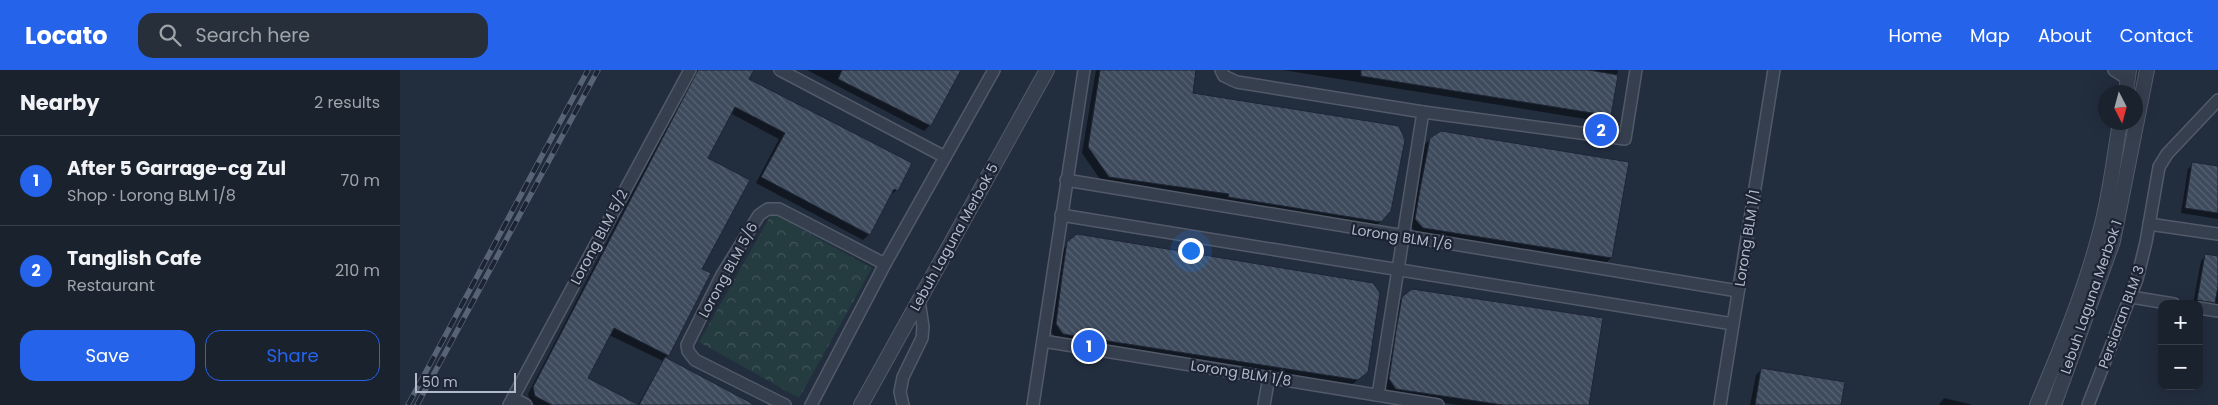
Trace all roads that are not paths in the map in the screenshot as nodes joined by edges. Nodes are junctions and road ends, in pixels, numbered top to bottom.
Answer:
1 (690, 70) edge
2 (780, 70) edge
3 (994, 70) edge
4 (1047, 70) edge
5 (1084, 70) edge
6 (1221, 70) edge
7 (1636, 70) edge
8 (1774, 70) edge
9 (2114, 70) edge
10 (2147, 70) edge
11 (2128, 80) edge
12 (2218, 100) edge
13 (1423, 112) junction
14 (2119, 130) edge
15 (946, 156) junction
16 (1066, 180) junction
17 (1061, 215) junction
18 (2149, 224) junction
19 (2218, 234) edge
20 (1403, 238) junction
21 (885, 264) junction
22 (1398, 269) junction
23 (1738, 291) junction
24 (2131, 296) junction
25 (919, 300) junction
26 (2158, 301) edge
27 (2203, 309) edge
28 (2218, 311) edge
29 (1733, 324) junction
30 (1043, 341) junction
31 (1269, 377) junction
32 (1378, 394) junction
33 (511, 401) edge
34 (526, 405) edge
35 (785, 405) edge
36 (811, 405) edge
37 (861, 405) edge
38 (903, 405) edge
39 (1033, 405) edge
40 (1264, 405) edge
41 (1438, 405) edge
42 (1720, 405) edge
43 (2037, 405) edge
44 (2054, 405) edge
45 (2088, 405) edge

1 - 33 street, Lorong BLM 5/2
2 - 15 street
3 - 15 street
4 - 25 street, Lebuh Laguna Merbok 5
5 - 16 street
6 - 13 street
7 - 13 street
8 - 23 street, Lorong BLM 1/1
9 - 11 street
10 - 44 street, Lebuh Laguna Merbok 1
12 - 18 street, Persiaran BLM 3
13 - 20 street
14 - 43 street, Lebuh Laguna Merbok 1
15 - 21 street
16 - 17 street
16 - 20 street, Lorong BLM 1/6
17 - 22 street
17 - 30 street
18 - 19 street
18 - 24 street, Persiaran BLM 3
20 - 22 street
20 - 23 street, Lorong BLM 1/6
21 - 35 street, Lorong BLM 5/6
21 - 36 street
22 - 29 street
22 - 32 street
23 - 29 street, Lorong BLM 1/1
24 - 26 street
24 - 45 street, Persiaran BLM 3
25 - 37 street, Lebuh Laguna Merbok 5
25 - 38 street
27 - 28 street
29 - 42 street, Lorong BLM 1/1
30 - 31 street, Lorong BLM 1/8
30 - 39 street
31 - 32 street, Lorong BLM 1/8
31 - 40 street
32 - 41 street, Lorong BLM 1/8
33 - 34 street

